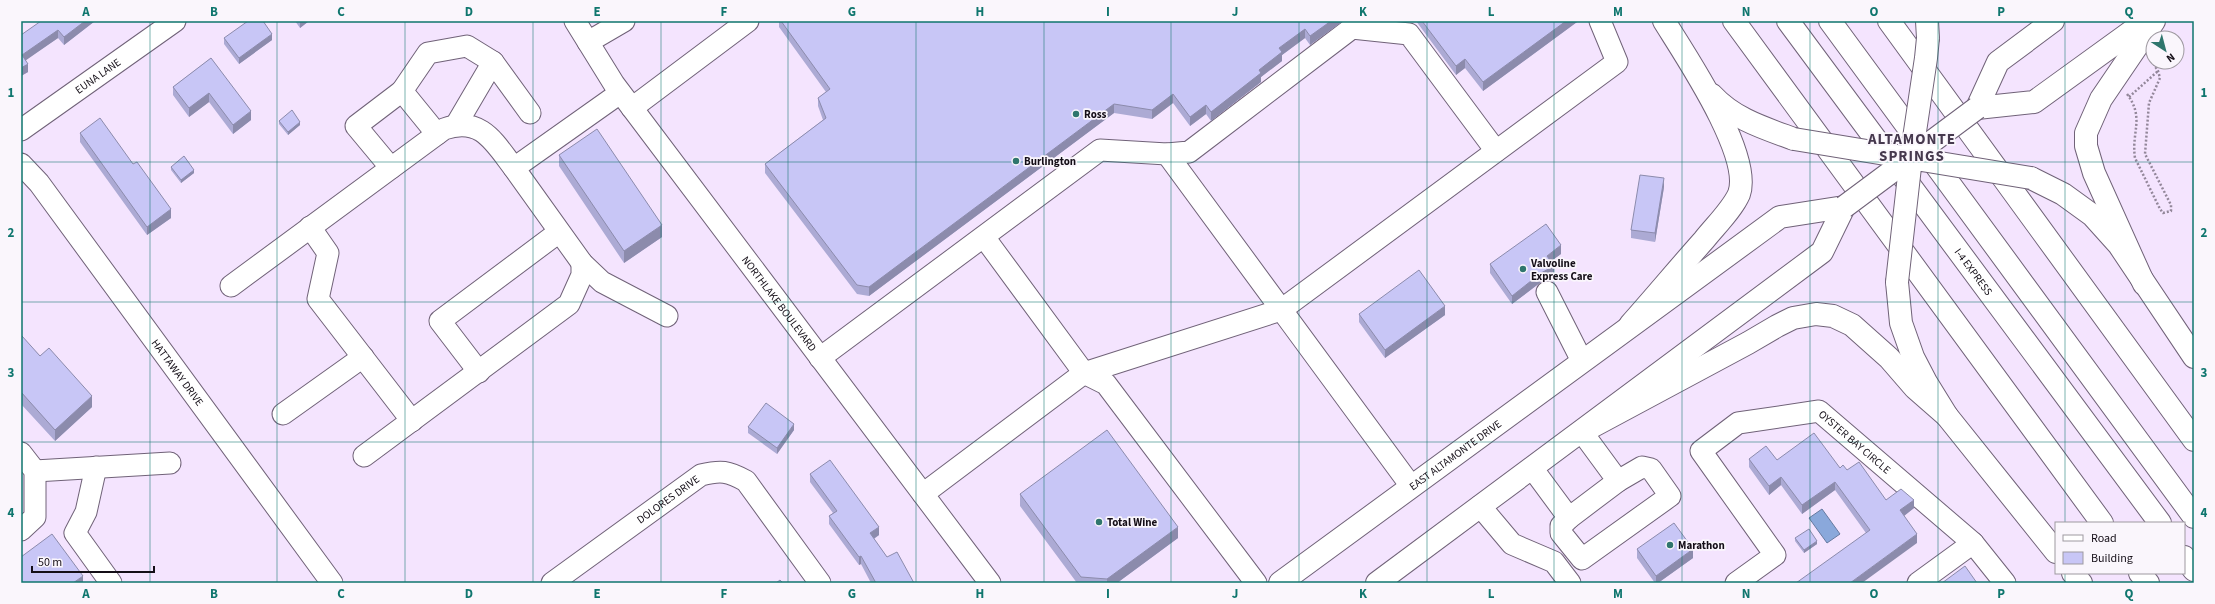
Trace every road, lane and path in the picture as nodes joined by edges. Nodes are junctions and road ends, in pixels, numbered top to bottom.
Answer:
1 (175, 21) edge
2 (575, 21) edge
3 (624, 21) edge
4 (748, 21) edge
5 (1600, 21) edge
6 (1664, 21) edge
7 (1734, 21) edge
8 (1788, 21) edge
9 (1830, 21) edge
10 (1889, 21) edge
11 (2053, 21) edge
12 (2146, 21) edge
13 (2154, 21) edge
14 (1927, 29) edge
15 (588, 42) junction
16 (493, 62) junction
17 (2158, 71) joint
18 (1705, 87) junction
19 (402, 91) junction
20 (626, 100) junction
21 (1978, 108) junction
22 (530, 113) dead end
23 (456, 125) junction
24 (21, 130) edge
25 (437, 134) junction
26 (1496, 151) junction
27 (1167, 154) junction
28 (1911, 158) junction
29 (21, 164) edge
30 (391, 168) junction
31 (514, 168) junction
32 (1844, 207) junction
33 (310, 227) junction
34 (559, 232) junction
35 (984, 237) junction
36 (582, 263) junction
37 (2144, 284) junction
38 (231, 286) dead end
39 (1547, 292) dead end
40 (1281, 310) junction
41 (666, 316) dead end
42 (1630, 325) junction
43 (362, 357) junction
44 (2194, 357) edge
45 (820, 358) junction
46 (1582, 361) junction
47 (479, 372) junction
48 (1084, 373) junction
49 (283, 414) dead end
50 (1947, 416) junction
51 (412, 421) junction
52 (1582, 432) junction
53 (2194, 440) edge
54 (21, 453) edge
55 (364, 456) dead end
56 (170, 463) dead end
57 (96, 467) junction
58 (1532, 468) junction
59 (35, 470) junction
60 (1618, 481) junction
61 (1411, 486) junction
62 (923, 494) junction
63 (1480, 506) junction
64 (2194, 517) edge
65 (1569, 518) junction
66 (2101, 522) edge
67 (2159, 522) edge
68 (21, 530) edge
69 (1973, 543) junction
70 (2055, 551) edge
71 (2185, 558) edge
72 (2194, 570) edge
73 (2074, 574) edge
74 (2141, 574) edge
75 (111, 583) edge
76 (332, 583) edge
77 (552, 583) edge
78 (820, 583) edge
79 (990, 583) edge
80 (1256, 583) edge
81 (1280, 583) edge
82 (1377, 583) edge
83 (1570, 583) edge
84 (1736, 583) edge
85 (1918, 583) edge
86 (2005, 583) edge
87 (2081, 583) edge
88 (2148, 583) edge

1 - 24 street, EUNA LANE
2 - 15 street, NORTHLAKE BOULEVARD
3 - 15 street
4 - 20 street
5 - 26 street
6 - 18 main road
7 - 66 main road
8 - 67 main road, I-4 EXPRESS
9 - 64 main road
10 - 53 main road
11 - 21 main road
12 - 21 main road
13 - 37 main road
14 - 28 main road, bridge
15 - 20 street, NORTHLAKE BOULEVARD
16 - 19 street
16 - 22 street
16 - 23 street
17 - 17 path
18 - 28 main road, bridge
18 - 42 main road
19 - 25 street
19 - 30 street
20 - 31 street
20 - 45 street, NORTHLAKE BOULEVARD
21 - 28 main road, bridge
23 - 25 street
23 - 31 street
25 - 30 street
26 - 27 street
26 - 40 street
27 - 35 street
27 - 40 street
28 - 32 main road, bridge
28 - 37 main road, bridge
28 - 50 main road, bridge
29 - 76 street, HATTAWAY DRIVE
30 - 33 street
31 - 34 street
32 - 42 main road
32 - 52 main road
33 - 38 street
33 - 43 street
34 - 36 street
34 - 47 street
35 - 45 street
35 - 48 street
36 - 41 street
36 - 47 street
37 - 44 main road
39 - 46 street
40 - 48 street
40 - 61 street
42 - 46 main road, EAST ALTAMONTE DRIVE
43 - 49 street
43 - 51 street
45 - 62 street, NORTHLAKE BOULEVARD
46 - 61 main road, EAST ALTAMONTE DRIVE
47 - 51 street
48 - 62 street
48 - 80 street
50 - 52 main road
50 - 70 main road
51 - 55 street
52 - 58 main road
52 - 60 street
54 - 59 street
56 - 57 street
57 - 59 street
57 - 75 street
58 - 63 main road
58 - 65 street
59 - 68 street
60 - 65 street
60 - 65 street
61 - 81 main road, EAST ALTAMONTE DRIVE
62 - 79 street, NORTHLAKE BOULEVARD
63 - 82 main road
63 - 83 street
69 - 84 street, OYSTER BAY CIRCLE
69 - 85 street
69 - 86 street, OYSTER BAY CIRCLE
71 - 72 main road
73 - 87 main road
74 - 88 main road
77 - 78 street, DOLORES DRIVE

